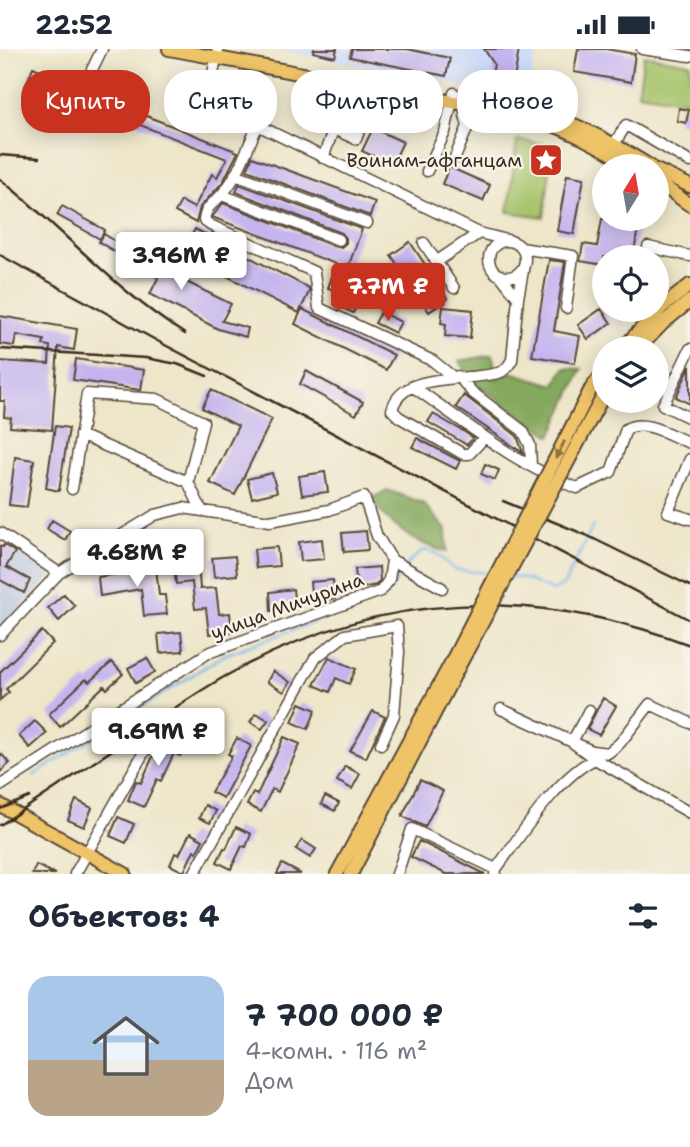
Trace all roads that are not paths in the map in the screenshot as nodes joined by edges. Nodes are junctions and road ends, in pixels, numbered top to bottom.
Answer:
1 (102, 49) edge
2 (169, 49) edge
3 (642, 49) edge
4 (216, 52) edge
5 (690, 56) edge
6 (92, 70) edge
7 (213, 70) edge
8 (457, 97) edge
9 (457, 105) edge
10 (254, 133) edge
11 (270, 133) edge
12 (332, 133) edge
13 (342, 133) edge
14 (358, 133) edge
15 (465, 133) edge
16 (574, 133) edge
17 (612, 148) junction
18 (619, 154) edge
19 (625, 154) edge
20 (323, 158) junction
21 (454, 160) dead end
22 (690, 162) edge
23 (427, 171) dead end
24 (235, 174) junction
25 (669, 176) edge
26 (690, 186) edge
27 (669, 190) edge
28 (222, 195) junction
29 (690, 205) edge
30 (367, 223) dead end
31 (480, 233) junction
32 (339, 240) dead end
33 (511, 241) junction
34 (424, 243) dead end
35 (521, 248) junction
36 (669, 252) edge
37 (490, 256) junction
38 (690, 256) edge
39 (436, 262) junction
40 (524, 265) junction
41 (500, 275) junction
42 (690, 285) edge
43 (454, 288) dead end
44 (518, 298) junction
45 (690, 301) edge
46 (566, 308) dead end
47 (634, 336) edge
48 (651, 336) edge
49 (690, 349) edge
50 (456, 377) junction
51 (412, 386) junction
52 (592, 389) edge
53 (594, 413) edge
54 (690, 418) edge
55 (80, 435) junction
56 (484, 438) junction
57 (690, 443) edge
58 (690, 459) edge
59 (531, 466) junction
60 (188, 482) junction
61 (72, 489) dead end
62 (202, 511) junction
63 (690, 519) edge
64 (0, 533) edge
65 (392, 560) junction
66 (60, 573) junction
67 (442, 588) dead end
68 (0, 635) edge
69 (455, 665) junction
70 (501, 709) dead end
71 (589, 710) dead end
72 (690, 723) edge
73 (165, 728) dead end
74 (572, 742) junction
75 (381, 744) dead end
76 (595, 759) junction
77 (0, 786) edge
78 (0, 805) edge
79 (690, 813) edge
80 (88, 853) junction
81 (496, 871) edge
82 (75, 874) edge
83 (125, 874) edge
84 (194, 874) edge
85 (337, 874) edge
86 (351, 874) edge
87 (397, 874) edge

1 - 6 street
2 - 4 main road
3 - 5 street
4 - 7 street
4 - 8 main road
9 - 23 street
10 - 24 street
11 - 20 street
12 - 20 street
13 - 14 street
15 - 21 street
16 - 17 main road
17 - 18 main road
17 - 19 main road
17 - 22 street
20 - 31 street
24 - 28 street
24 - 30 street
25 - 26 main road
27 - 29 main road
28 - 32 street
28 - 50 street
31 - 33 street
31 - 37 street
31 - 39 street
33 - 35 street
33 - 37 street
34 - 39 street
35 - 40 street
35 - 46 street
36 - 38 street
37 - 41 street
39 - 43 street
40 - 41 street
40 - 44 street
41 - 44 street
42 - 47 main road
44 - 50 street
45 - 48 main road
49 - 54 street
50 - 51 street
50 - 59 street
51 - 56 street
51 - 56 street
52 -> 69 main road, bridge
53 - 69 main road, bridge
55 - 60 street
55 - 60 street
55 - 61 street
56 - 59 street
57 - 59 street
58 - 63 street
60 - 62 street
62 - 65 street
62 - 66 street
64 - 66 street
65 - 67 street
65 - 77 street, улица Мичурина
66 - 68 street
69 - 85 main road
69 - 86 main road
70 - 74 street
71 - 74 street
72 - 74 street
73 - 80 street
74 - 76 street
75 - 84 street
76 - 79 street
76 - 81 street
78 - 80 main road
80 - 82 street
80 - 83 main road
81 - 87 street

